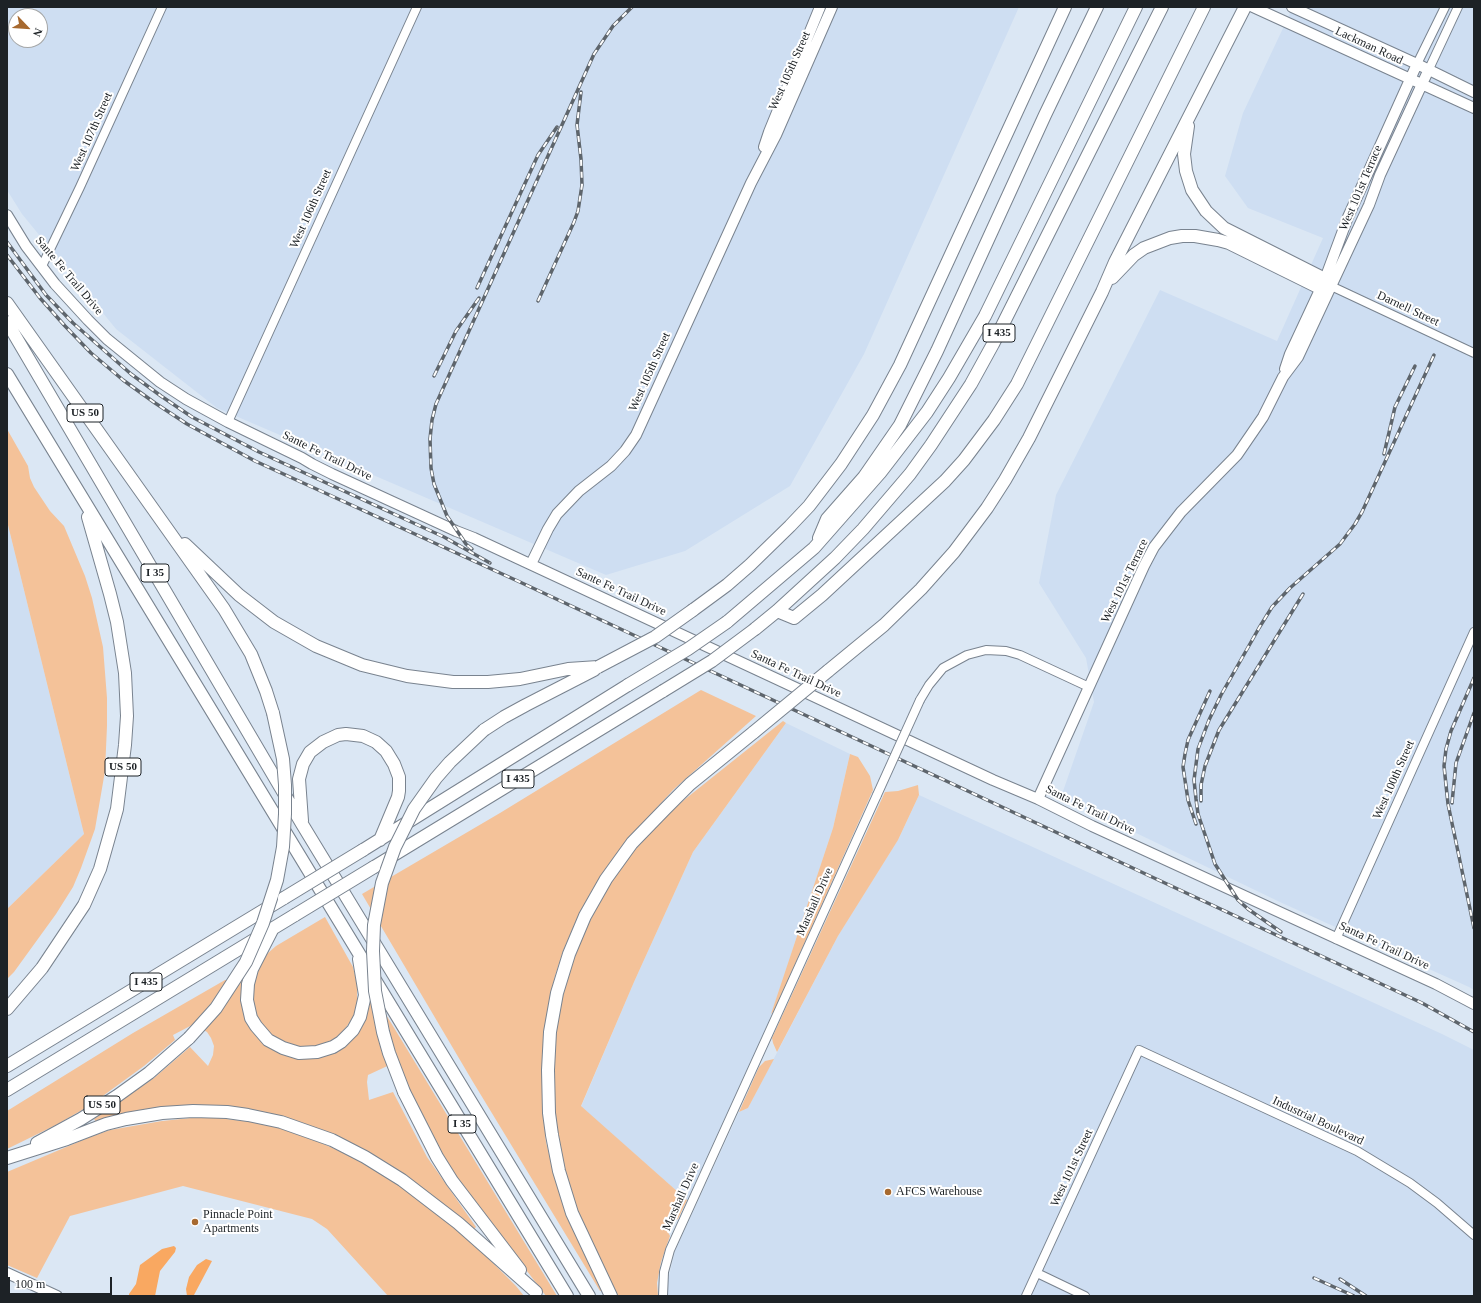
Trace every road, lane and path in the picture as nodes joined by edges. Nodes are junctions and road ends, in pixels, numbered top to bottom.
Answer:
1 (162, 7) edge
2 (417, 7) edge
3 (820, 7) edge
4 (832, 7) edge
5 (1065, 7) edge
6 (1097, 7) edge
7 (1136, 7) edge
8 (1204, 7) edge
9 (1245, 7) edge
10 (1253, 7) edge
11 (1292, 7) edge
12 (1445, 7) edge
13 (1458, 7) edge
14 (1160, 10) edge
15 (1302, 29) junction
16 (1353, 34) junction
17 (1417, 64) junction
18 (1429, 69) junction
19 (1409, 79) junction
20 (1421, 84) junction
21 (1474, 92) edge
22 (1474, 108) edge
23 (1188, 119) junction
24 (759, 167) junction
25 (7, 215) edge
26 (42, 266) junction
27 (1325, 284) junction
28 (1102, 292) junction
29 (7, 303) edge
30 (7, 322) edge
31 (1474, 353) edge
32 (7, 374) edge
33 (228, 422) junction
34 (84, 501) junction
35 (164, 524) junction
36 (814, 548) junction
37 (531, 564) junction
38 (777, 611) junction
39 (1474, 632) edge
40 (694, 641) joint
41 (598, 667) junction
42 (1089, 687) junction
43 (1038, 799) junction
44 (302, 824) junction
45 (380, 840) junction
46 (273, 928) junction
47 (1336, 938) junction
48 (358, 953) junction
49 (1474, 1004) edge
50 (7, 1009) edge
51 (1139, 1050) joint
52 (7, 1066) edge
53 (7, 1090) edge
54 (7, 1158) edge
55 (1474, 1235) edge
56 (7, 1273) edge
57 (1037, 1273) junction
58 (538, 1294) edge
59 (57, 1296) edge
60 (567, 1296) edge
61 (589, 1296) edge
62 (611, 1296) edge
63 (663, 1296) edge
64 (1026, 1296) edge
65 (1085, 1296) edge

1 - 26 street, West 107th Street
2 - 33 street, West 106th Street
3 - 24 main road, West 105th Street
4 - 24 main road, West 105th Street
5 - 41 highway, bridge
6 - 36 highway
7 - 36 highway, I 435
8 - 38 highway
9 - 23 highway
10 - 15 main road, Lackman Road
11 - 16 main road, Lackman Road
12 - 17 street, West 101st Terrace
13 - 18 street, West 101st Terrace
14 - 38 highway, I 435
15 - 16 main road
15 - 19 main road, Lackman Road
16 - 17 main road, Lackman Road
17 - 18 main road, Lackman Road
17 - 19 main road, West 101st Terrace
18 - 20 main road, West 101st Terrace
18 - 21 main road, Lackman Road
19 - 20 main road, Lackman Road
19 - 27 main road, West 101st Terrace
20 - 22 main road, Lackman Road
20 - 27 main road, West 101st Terrace
23 - 27 highway
23 - 28 highway
24 - 37 main road, West 105th Street
25 - 26 main road, Sante Fe Trail Drive
26 - 33 main road, Sante Fe Trail Drive
27 - 28 highway
27 - 31 street, Darnell Street
27 - 42 main road, West 101st Terrace
28 - 62 highway, bridge
29 - 35 highway, US 50
30 - 44 highway, I 35
32 - 34 highway, I 35
33 - 37 main road, Sante Fe Trail Drive
34 - 48 highway, I 35
34 - 50 highway, US 50
35 - 41 highway
35 - 54 highway, US 50, bridge
36 - 45 highway, I 435, bridge
37 - 40 main road, Sante Fe Trail Drive
38 - 46 highway, I 435, bridge
39 - 47 street, West 100th Street
40 - 43 main road, Santa Fe Trail Drive
41 - 58 highway, bridge
42 - 43 main road, West 101st Terrace
42 - 63 street, Marshall Drive, bridge
43 - 47 main road, Santa Fe Trail Drive
44 - 45 highway
44 - 61 highway, I 35
45 - 52 highway, I 435, bridge
46 - 48 highway
46 - 53 highway, I 435
47 - 49 main road, Santa Fe Trail Drive
48 - 60 highway, I 35
51 - 55 street, Industrial Boulevard
51 - 57 street, West 101st Street
54 - 58 highway
56 - 59 main road
57 - 64 street, West 101st Street
57 - 65 street

